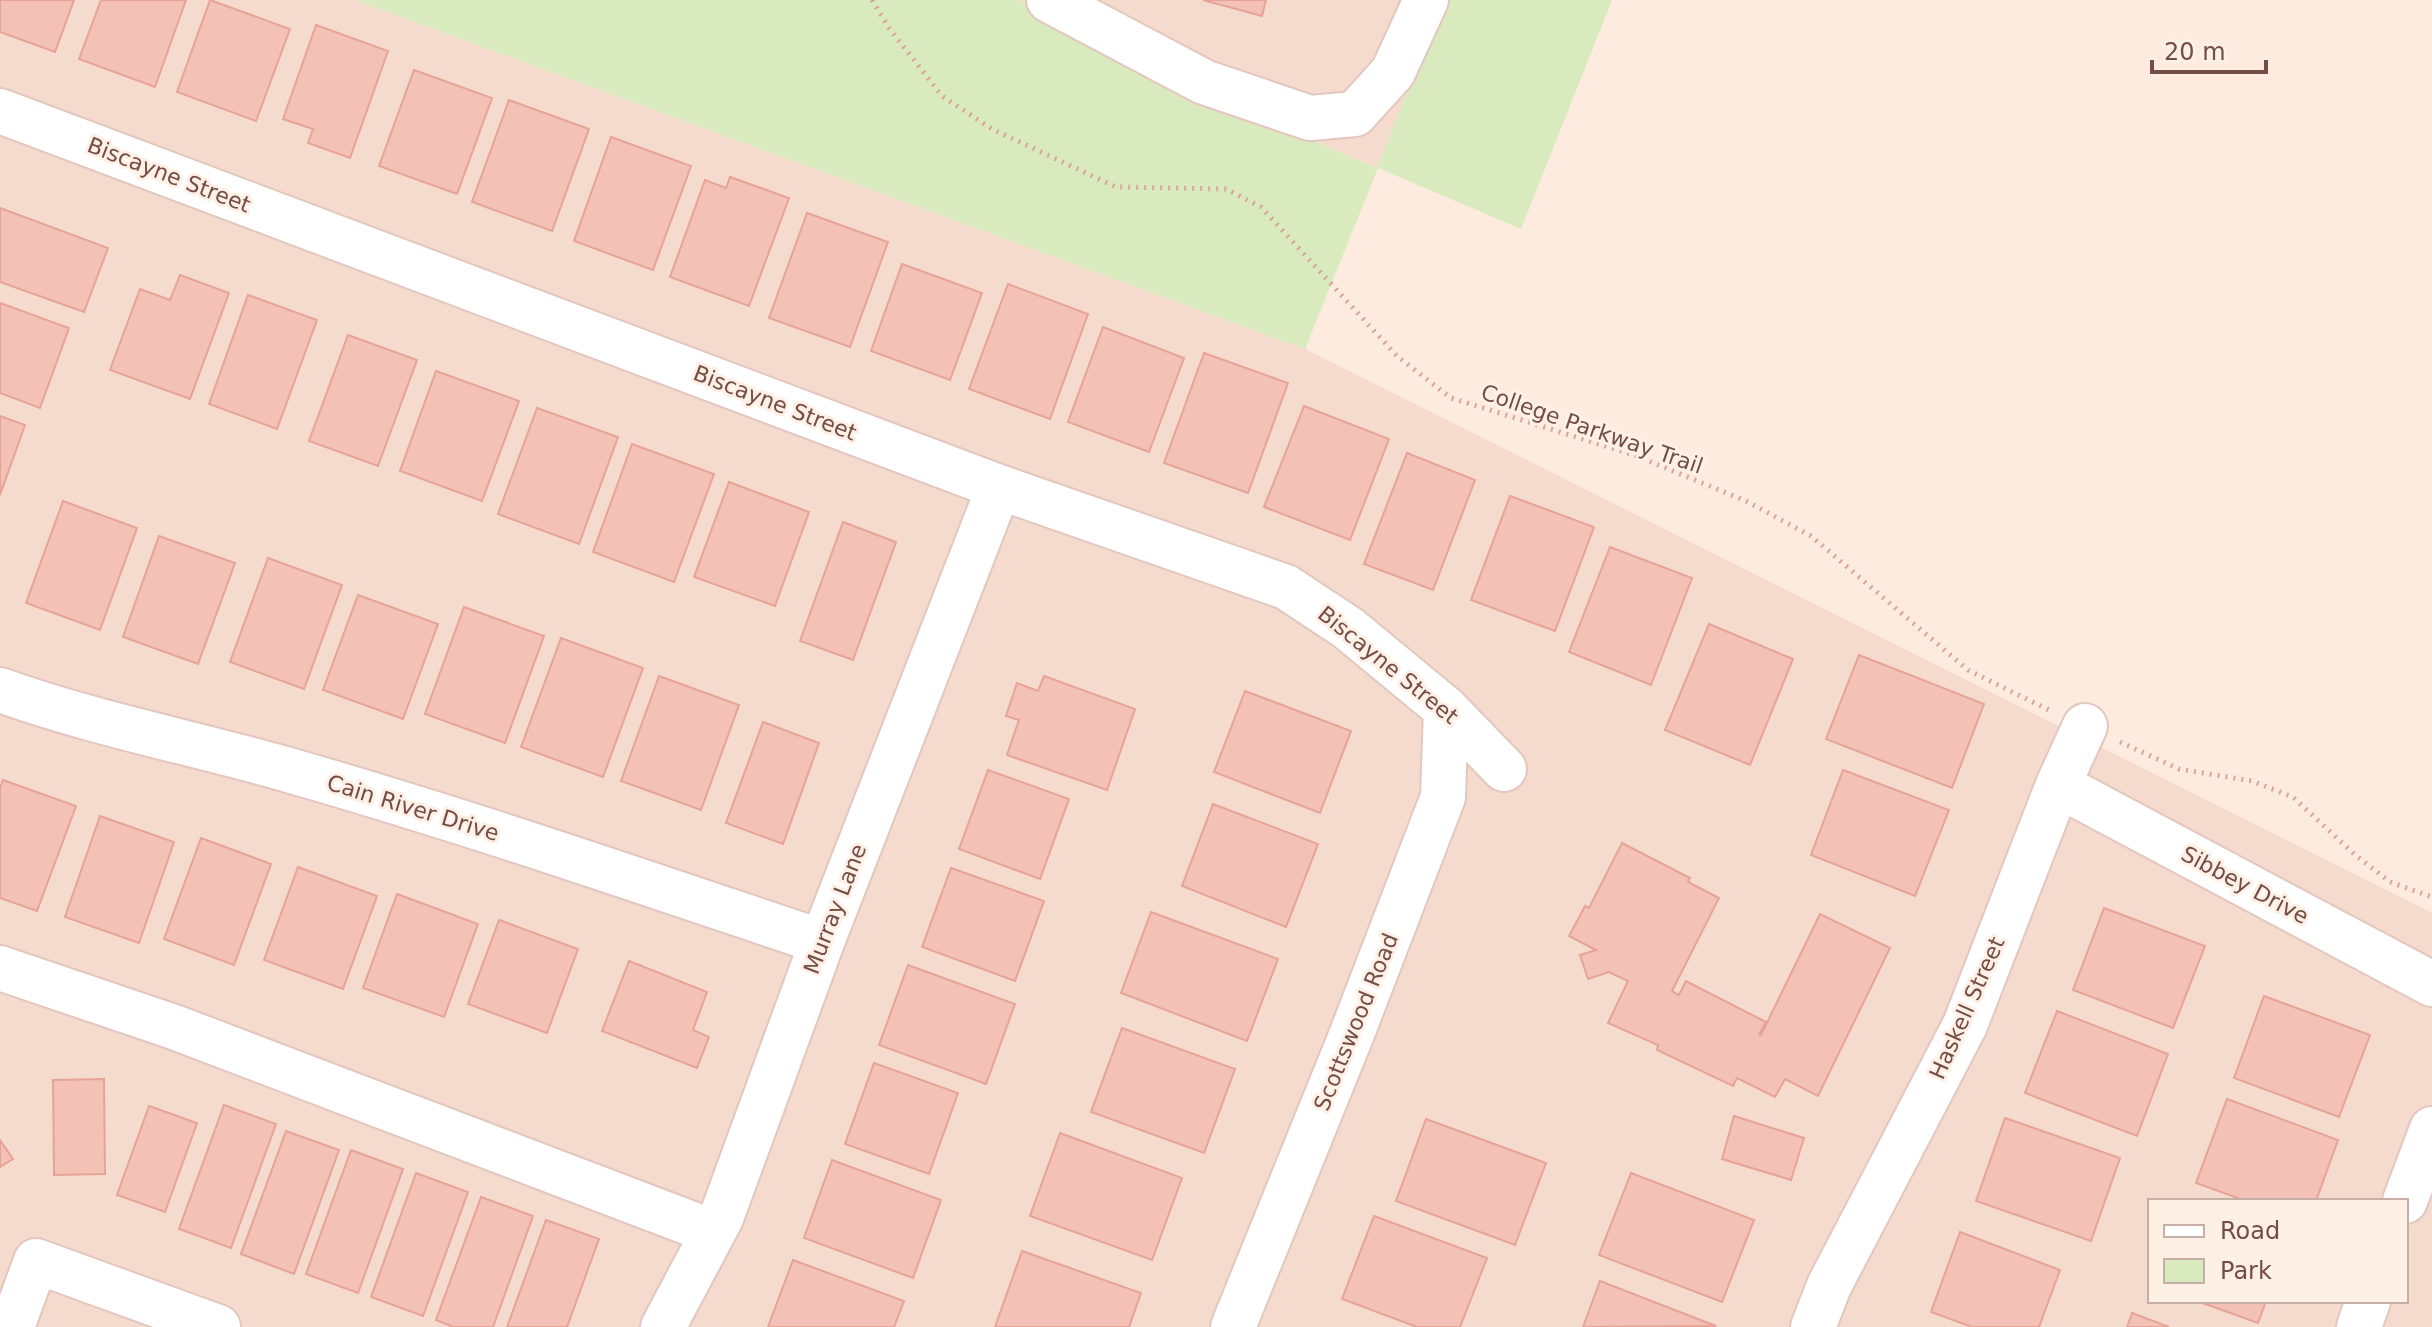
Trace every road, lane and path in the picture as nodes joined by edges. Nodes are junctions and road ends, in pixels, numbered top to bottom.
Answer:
1 (872, 0) edge
2 (1049, 0) edge
3 (1426, 0) edge
4 (0, 111) edge
5 (999, 487) junction
6 (0, 690) edge
7 (1446, 709) junction
8 (2085, 726) junction
9 (1504, 769) dead end
10 (2058, 785) junction
11 (2432, 897) edge
12 (822, 942) junction
13 (0, 968) edge
14 (2432, 984) edge
15 (2432, 1129) edge
16 (2406, 1199) edge
17 (713, 1232) junction
18 (2367, 1303) edge
19 (12, 1327) edge
20 (218, 1327) edge
21 (663, 1327) edge
22 (1233, 1327) edge
23 (1813, 1327) edge
24 (2359, 1327) edge

1 - 8 path, College Parkway Trail
2 - 3 street
4 - 5 street, Biscayne Street
5 - 7 street, Biscayne Street
5 - 12 street, Murray Lane
6 - 12 street, Cain River Drive
7 - 9 street, Biscayne Street
7 - 22 street, Scottswood Road
8 - 10 street, Haskell Street
8 - 11 path, College Parkway Trail
10 - 14 street, Sibbey Drive
10 - 23 street, Haskell Street
12 - 17 street, Murray Lane
13 - 17 street
15 - 16 street
17 - 21 street, Murray Lane
18 - 24 street
19 - 20 street

